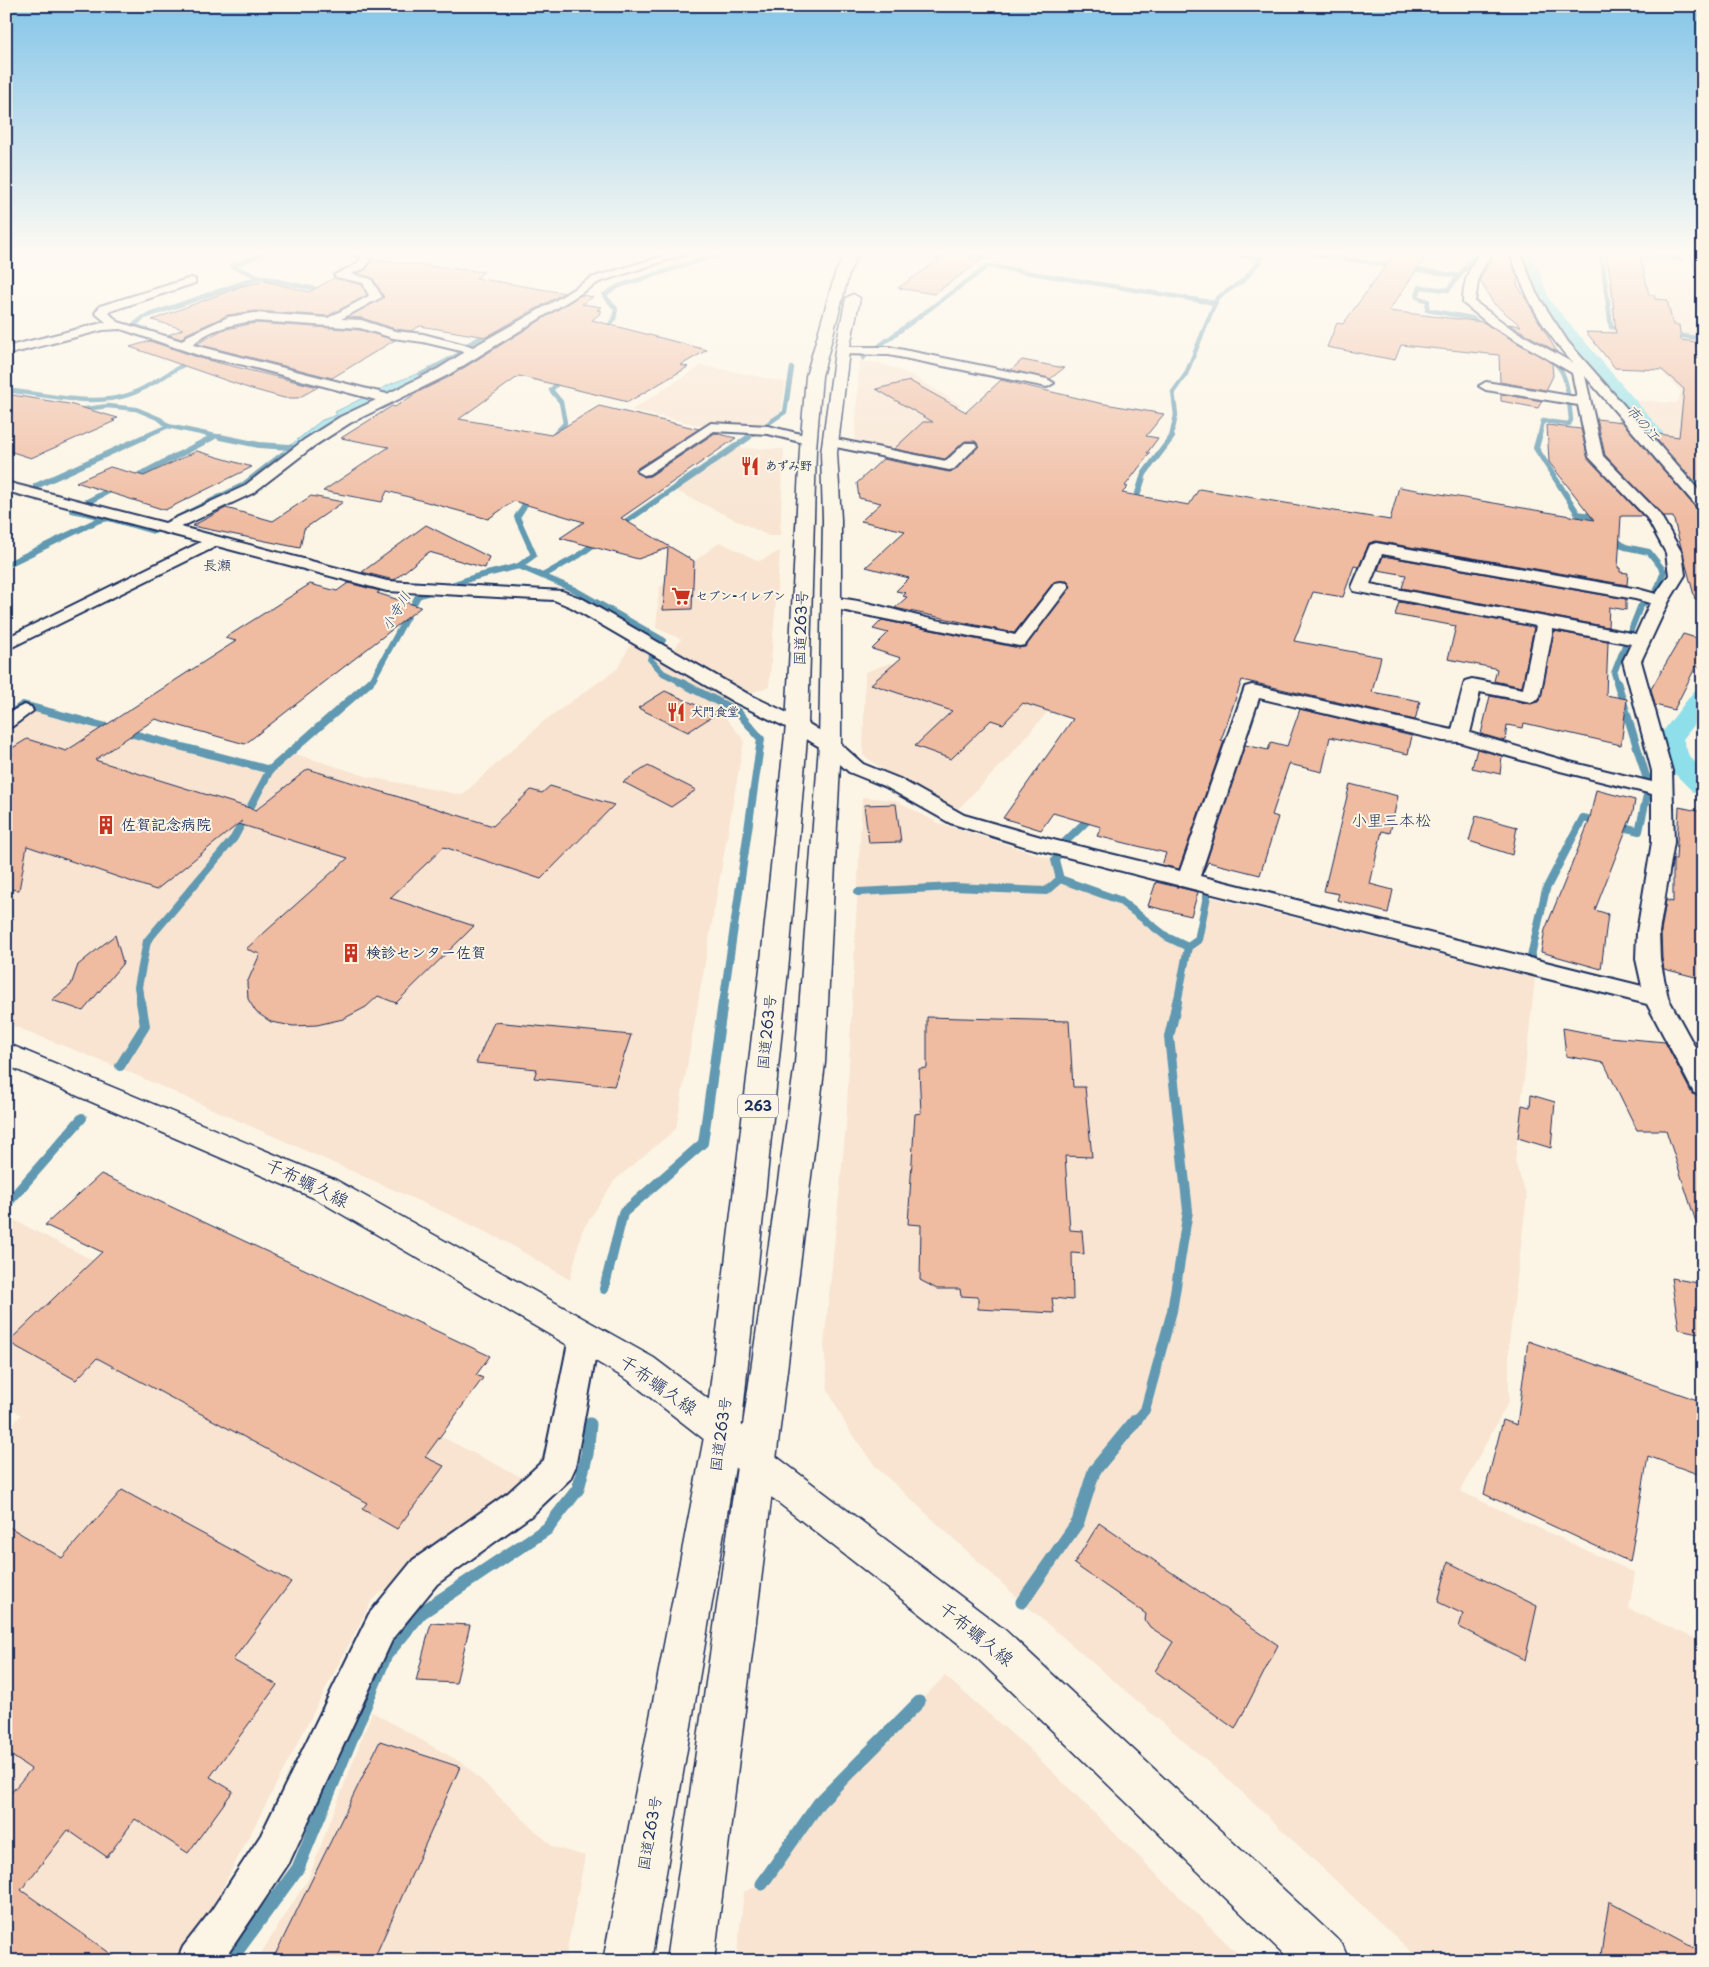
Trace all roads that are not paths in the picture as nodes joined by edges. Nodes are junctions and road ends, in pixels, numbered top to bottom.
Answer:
1 (44, 342) edge
2 (173, 342) edge
3 (189, 342) edge
4 (438, 342) edge
5 (482, 342) edge
6 (823, 342) edge
7 (844, 342) edge
8 (1528, 342) edge
9 (1561, 342) edge
10 (186, 345) junction
11 (467, 349) junction
12 (6, 351) edge
13 (842, 351) junction
14 (1047, 382) dead end
15 (1486, 386) dead end
16 (386, 398) junction
17 (1574, 400) junction
18 (820, 441) junction
19 (970, 446) dead end
20 (644, 471) dead end
21 (6, 486) edge
22 (1703, 505) edge
23 (161, 527) junction
24 (217, 540) junction
25 (1061, 587) dead end
26 (1660, 601) junction
27 (831, 603) junction
28 (1546, 622) junction
29 (1642, 641) junction
30 (6, 645) edge
31 (24, 711) dead end
32 (6, 722) edge
33 (797, 725) junction
34 (1460, 736) junction
35 (830, 745) junction
36 (1663, 791) junction
37 (1188, 880) junction
38 (1656, 998) junction
39 (6, 1053) edge
40 (1703, 1086) edge
41 (584, 1338) junction
42 (723, 1432) junction
43 (756, 1463) junction
44 (197, 1961) edge
45 (627, 1961) edge
46 (690, 1961) edge
47 (1324, 1961) edge

1 - 12 street
2 - 10 street
3 - 10 street
4 - 11 street
5 - 11 street
6 - 18 main road, 国道263号 / 263
7 - 13 main road, 国道263号 / 263
8 - 17 street
9 - 22 street
10 - 16 street
11 - 16 street
13 - 14 street
13 - 18 main road, 国道263号 / 263
15 - 17 street
16 - 23 street
17 - 26 street
18 - 19 street
18 - 20 street
18 - 27 main road, 国道263号 / 263
18 - 33 main road, 国道263号 / 263
21 - 23 street
23 - 24 street
24 - 30 street
24 - 33 street
25 - 27 street
26 - 28 street
26 - 29 street
27 - 35 main road, 国道263号 / 263
28 - 29 street
28 - 34 street
29 - 36 street
31 - 32 street
33 - 35 street
33 - 42 main road, 国道263号 / 263
34 - 36 street
34 - 37 street
35 - 37 street
35 - 43 main road, 国道263号 / 263
36 - 38 street
37 - 38 street
38 - 40 street
39 - 41 main road, 千布蠣久線
41 - 42 main road, 千布蠣久線
41 - 44 street
42 - 43 main road, 千布蠣久線
42 - 45 main road, 国道263号 / 263
43 - 46 main road, 国道263号 / 263
43 - 47 main road, 千布蠣久線

